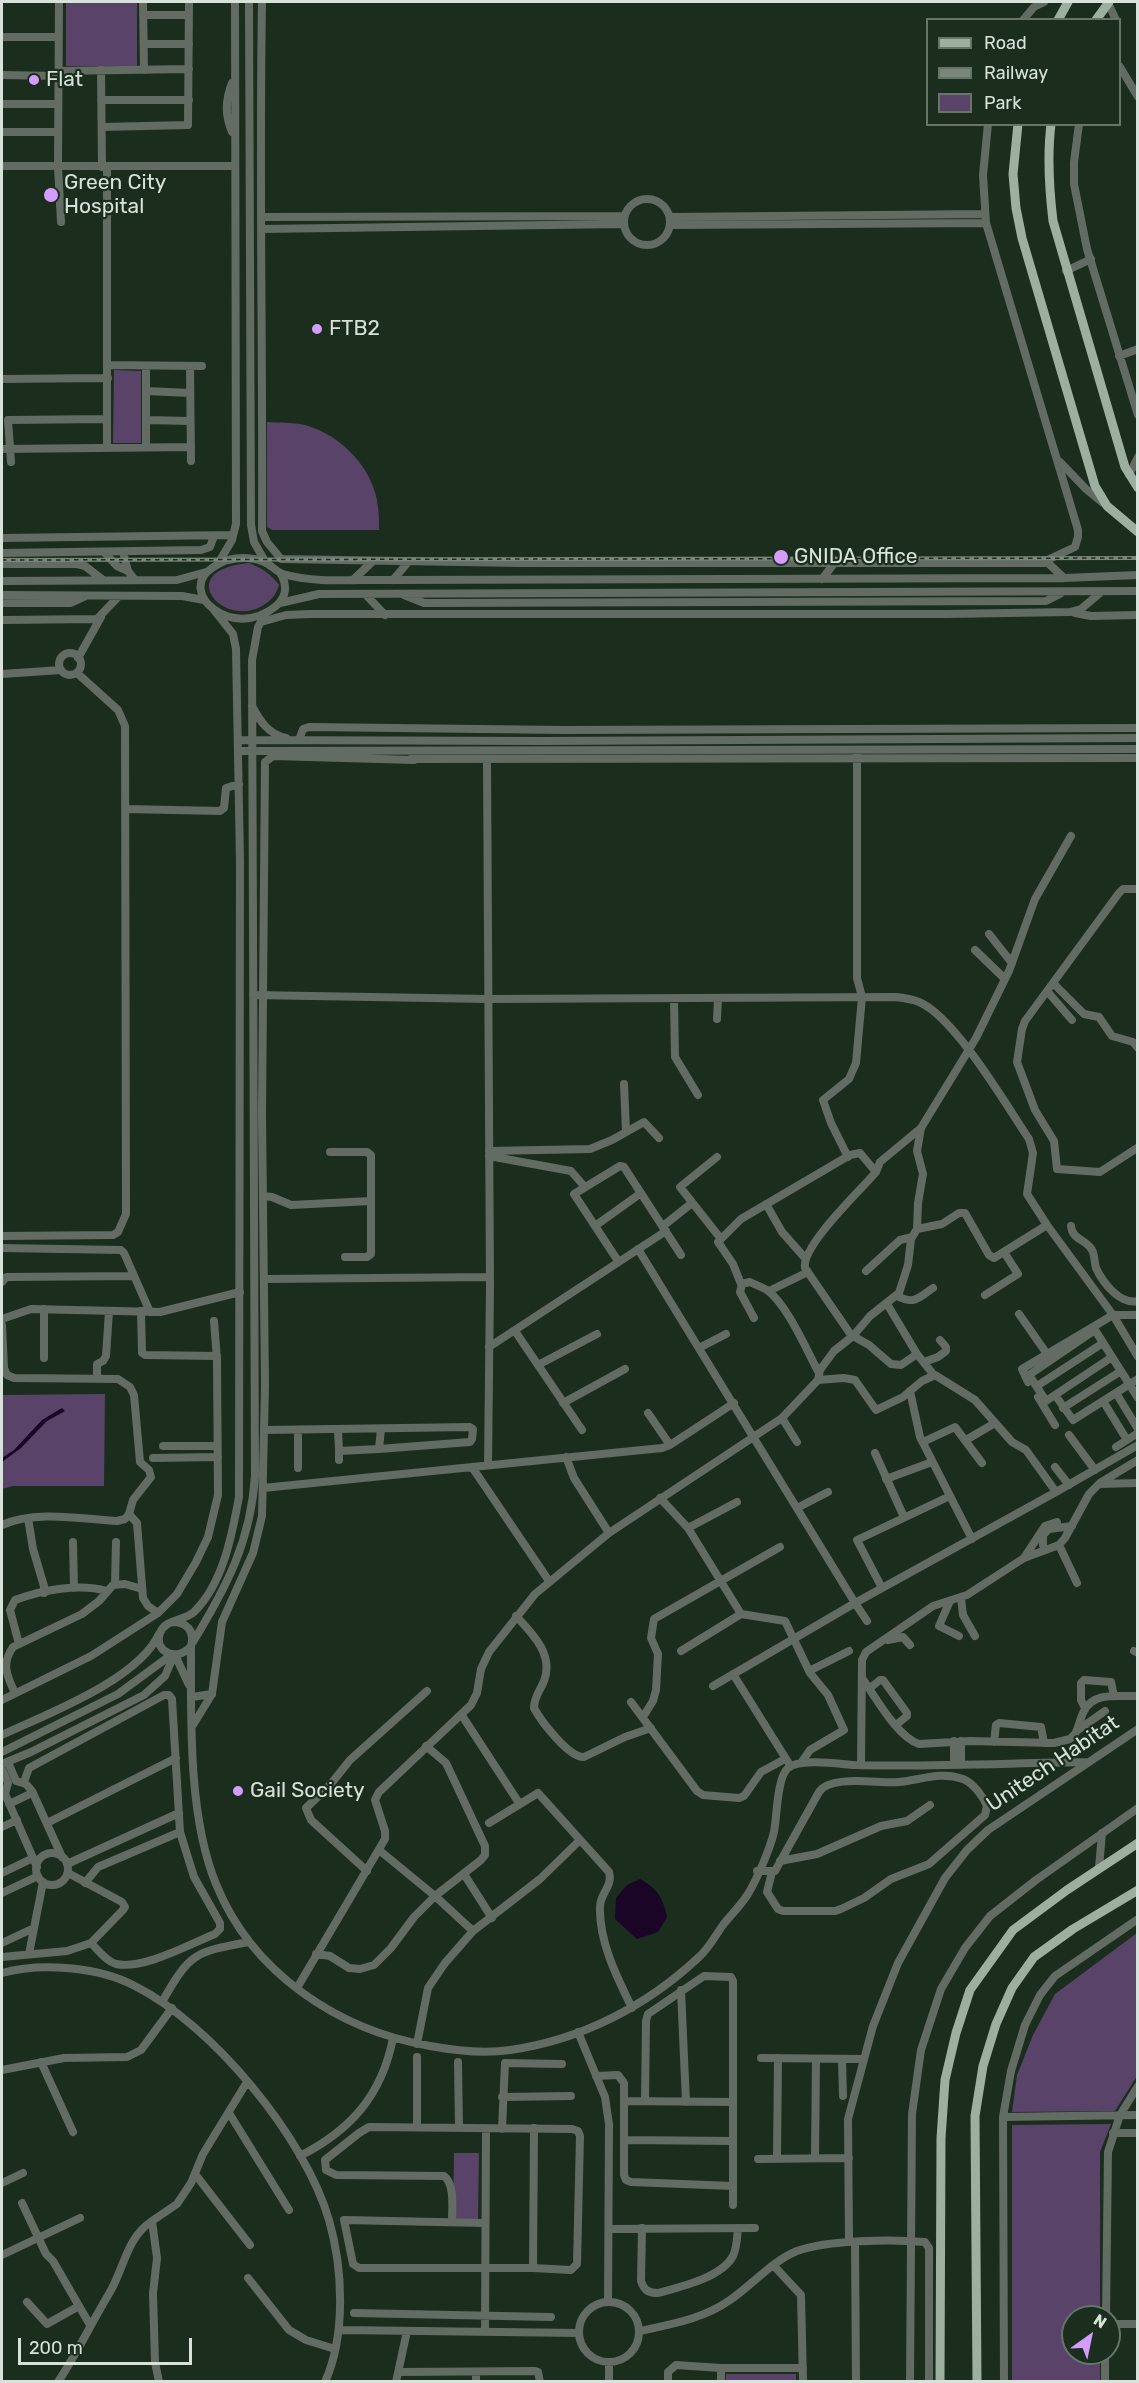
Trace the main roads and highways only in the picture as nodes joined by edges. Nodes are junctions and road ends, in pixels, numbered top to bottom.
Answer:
1 (1068, 2) edge
2 (1108, 2) edge
3 (1059, 18) edge
4 (1097, 18) edge
5 (1017, 126) edge
6 (1051, 126) edge
7 (1137, 488) edge
8 (1137, 532) edge
9 (1137, 1843) edge
10 (1137, 1890) edge
11 (940, 2382) edge
12 (977, 2382) edge

1 - 3 main road
2 - 4 main road
5 - 8 main road
6 - 7 main road
9 - 11 main road
10 - 12 main road

